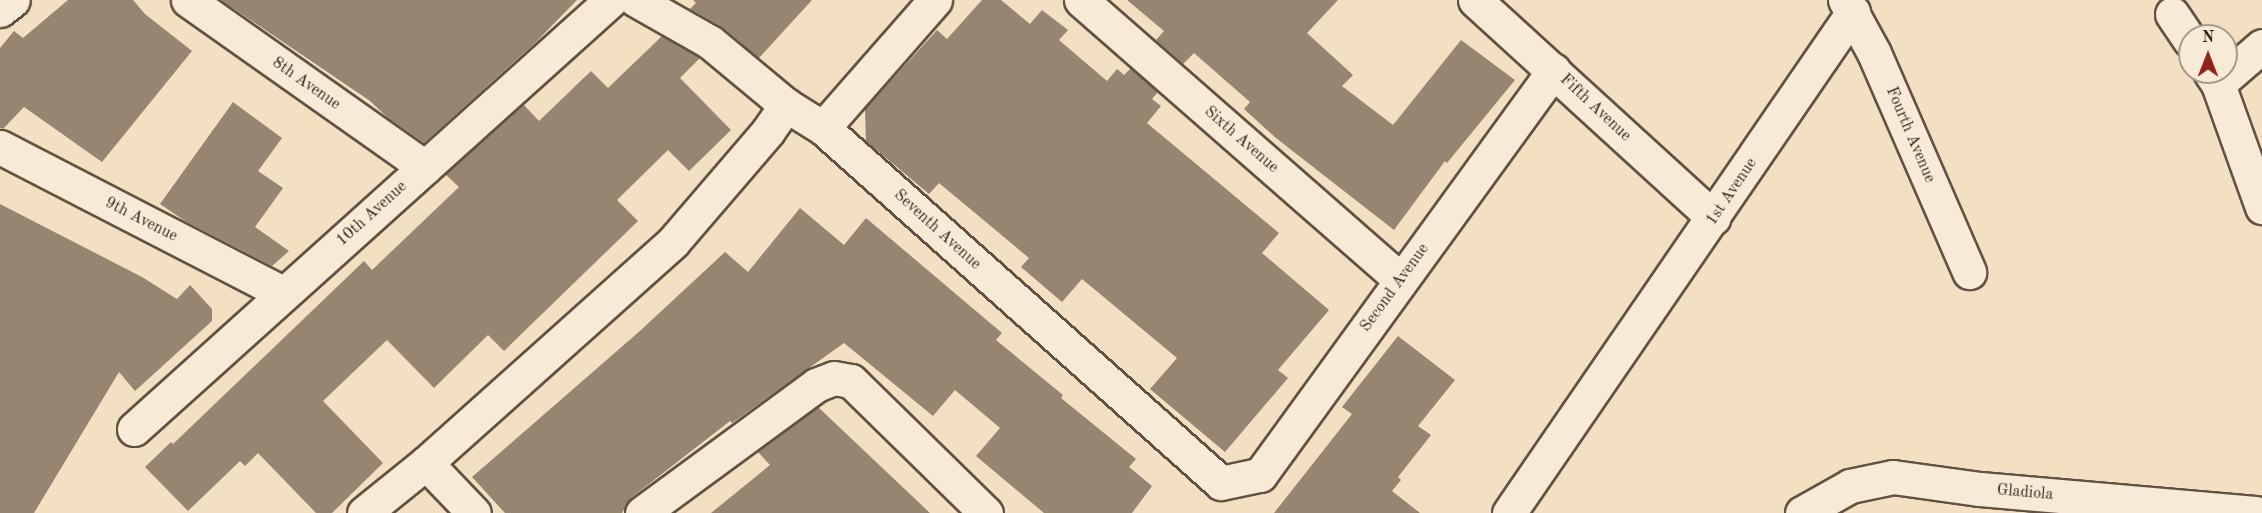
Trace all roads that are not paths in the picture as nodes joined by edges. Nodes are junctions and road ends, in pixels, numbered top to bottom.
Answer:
1 (14, 0) edge
2 (188, 0) edge
3 (611, 0) edge
4 (636, 0) edge
5 (935, 0) edge
6 (1081, 0) edge
7 (1475, 0) edge
8 (1849, 6) edge
9 (0, 10) edge
10 (2172, 14) dead end
11 (2179, 24) edge
12 (2262, 46) edge
13 (2238, 62) edge
14 (1554, 70) junction
15 (2216, 84) edge
16 (786, 105) junction
17 (823, 128) junction
18 (0, 147) edge
19 (425, 167) junction
20 (2262, 207) edge
21 (1714, 218) junction
22 (1969, 272) dead end
23 (1401, 280) junction
24 (283, 293) junction
25 (134, 429) dead end
26 (426, 463) junction
27 (1221, 483) joint
28 (1979, 501) edge
29 (364, 513) edge
30 (474, 513) edge
31 (642, 513) edge
32 (986, 513) edge
33 (1509, 513) edge
34 (1802, 513) edge
35 (2255, 513) edge

1 - 9 street
2 - 19 street, 8th Avenue
3 - 19 street, 10th Avenue
4 - 16 street, Seventh Avenue
5 - 17 street
6 - 23 street, Sixth Avenue
7 - 14 street, Fifth Avenue
8 - 21 street, 1st Avenue
8 - 22 street, Fourth Avenue
10 - 11 street
12 - 13 street
14 - 21 street, Fifth Avenue
14 - 23 street, Second Avenue
15 - 20 street
16 - 17 street, Seventh Avenue
16 - 26 street
17 - 27 street, Seventh Avenue
18 - 24 street, 9th Avenue
19 - 24 street, 10th Avenue
21 - 33 street, 1st Avenue
23 - 27 street, Second Avenue
24 - 25 street, 10th Avenue
26 - 29 street
26 - 30 street
28 - 34 street, Gladiola
28 - 35 street, Gladiola
31 - 32 street

